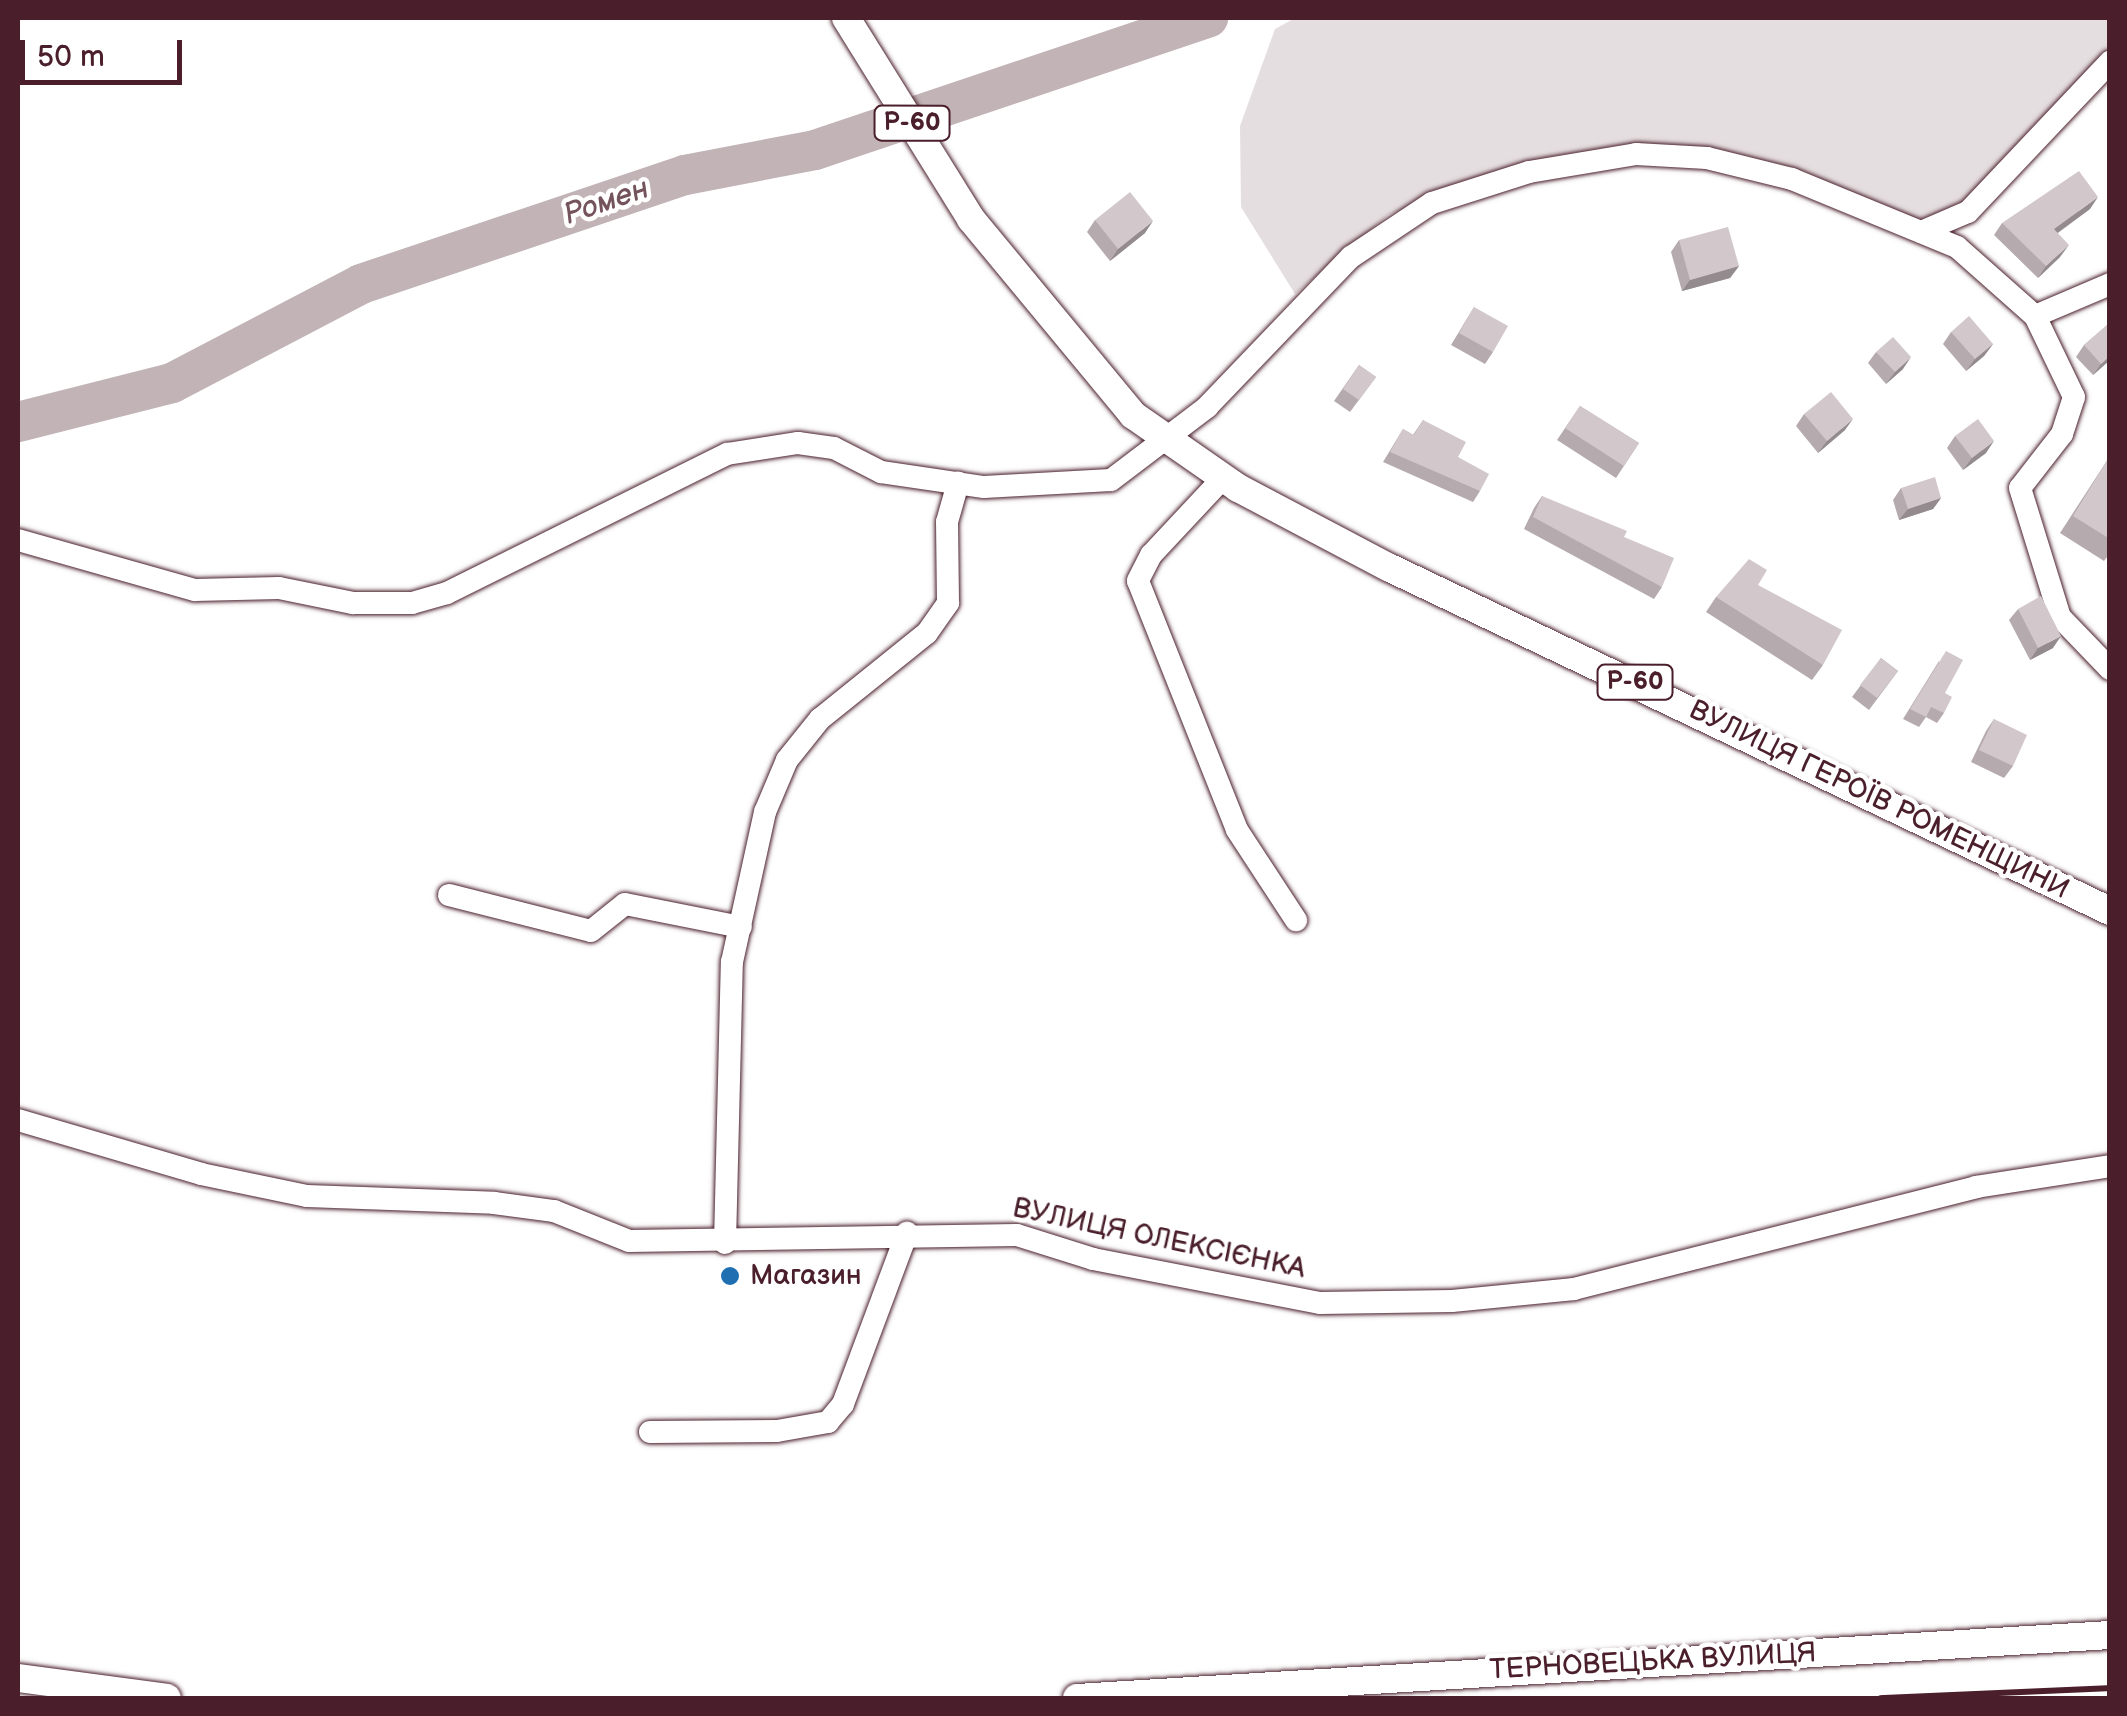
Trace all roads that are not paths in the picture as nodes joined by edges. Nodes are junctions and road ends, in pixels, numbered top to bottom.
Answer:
1 (850, 22) edge
2 (2110, 62) edge
3 (1921, 232) junction
4 (2110, 284) edge
5 (2035, 316) junction
6 (1168, 439) junction
7 (1223, 478) junction
8 (958, 483) junction
9 (18, 540) edge
10 (2110, 669) edge
11 (449, 895) dead end
12 (2110, 911) edge
13 (1296, 920) dead end
14 (741, 927) junction
15 (18, 1120) edge
16 (2110, 1166) edge
17 (908, 1233) junction
18 (725, 1243) junction
19 (650, 1432) dead end
20 (2110, 1635) edge
21 (18, 1678) edge
22 (167, 1698) edge
23 (1077, 1698) edge

1 - 6 main road, ВУЛИЦЯ ГЕРОЇВ РОМЕНЩИНИ / Р-60
2 - 3 street
3 - 5 street
3 - 6 street
4 - 5 street
5 - 10 street
6 - 7 main road, ВУЛИЦЯ ГЕРОЇВ РОМЕНЩИНИ / Р-60
6 - 8 street
7 - 12 main road, ВУЛИЦЯ ГЕРОЇВ РОМЕНЩИНИ / Р-60
7 - 13 street
8 - 9 street
8 - 14 street
11 - 14 street
14 - 18 street
15 - 18 street, ВУЛИЦЯ ОЛЕКСІЄНКА
16 - 17 street, ВУЛИЦЯ ОЛЕКСІЄНКА
17 - 18 street, ВУЛИЦЯ ОЛЕКСІЄНКА
17 - 19 street
20 - 23 main road, ТЕРНОВЕЦЬКА ВУЛИЦЯ
21 - 22 main road

